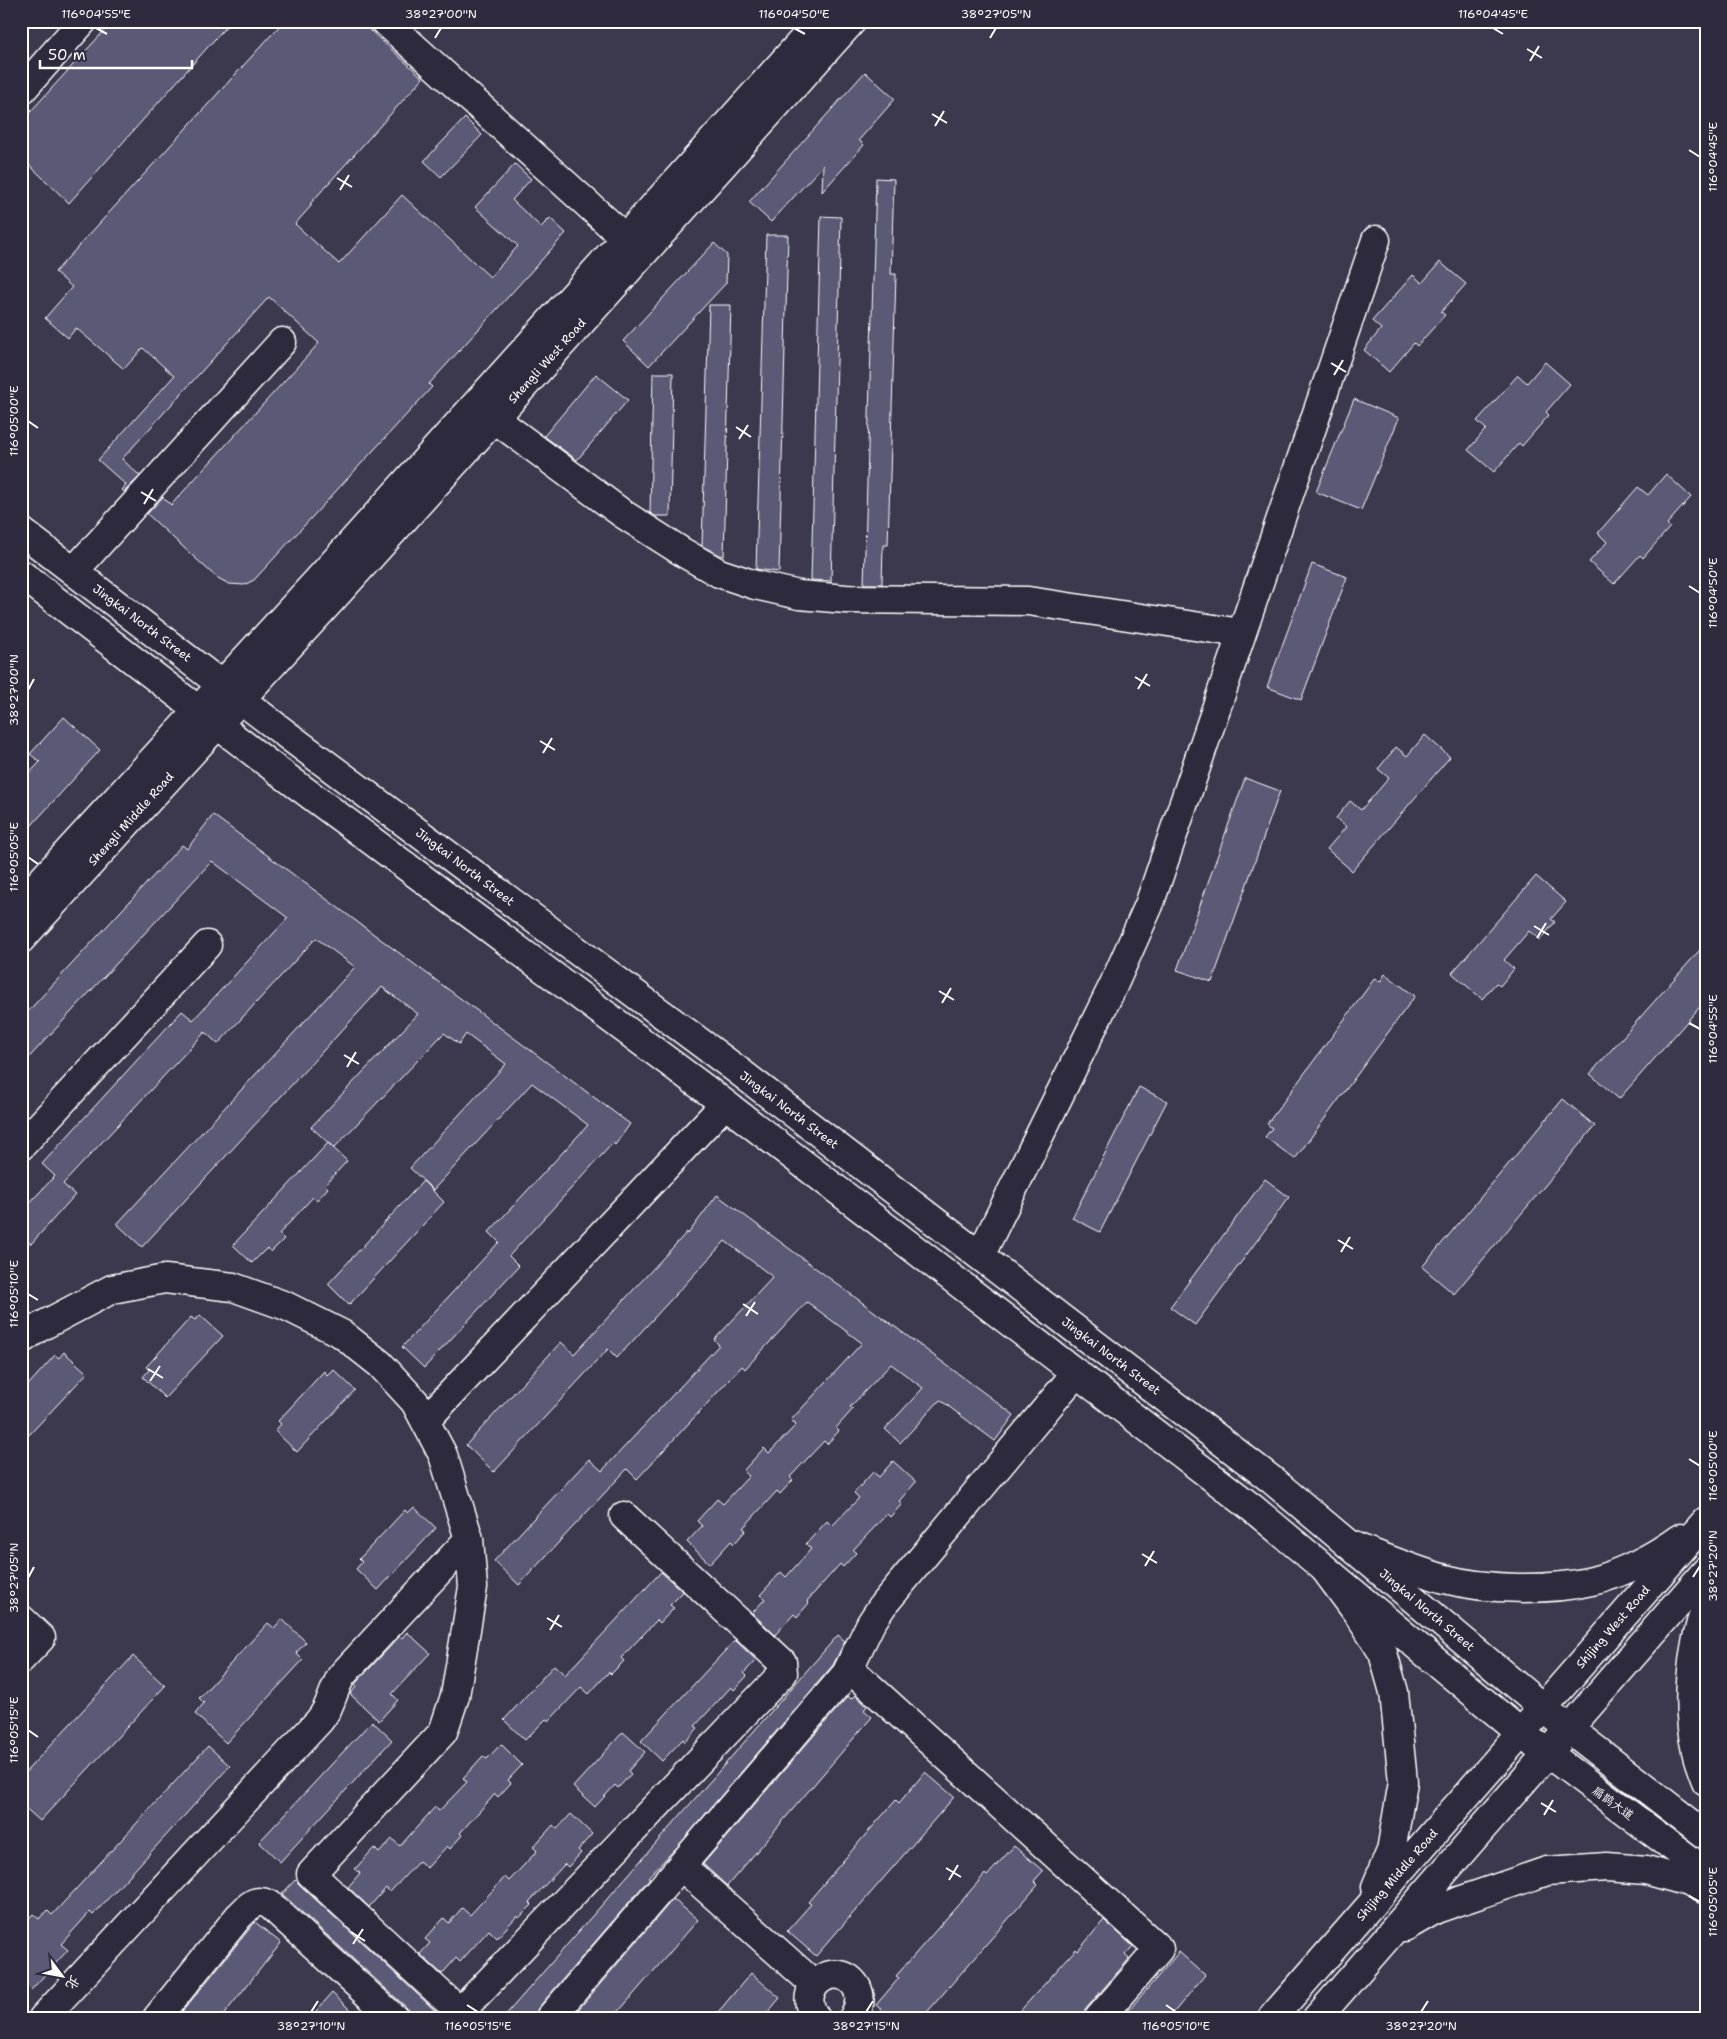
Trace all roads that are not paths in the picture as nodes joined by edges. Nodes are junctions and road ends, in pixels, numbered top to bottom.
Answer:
1 (83, 21) edge
2 (385, 21) edge
3 (820, 21) edge
4 (852, 21) edge
5 (21, 91) edge
6 (625, 238) junction
7 (1376, 240) dead end
8 (282, 342) dead end
9 (495, 419) junction
10 (21, 531) edge
11 (74, 571) junction
12 (21, 574) edge
13 (1241, 633) junction
14 (232, 692) junction
15 (208, 717) junction
16 (21, 903) edge
17 (21, 939) edge
18 (207, 945) dead end
19 (725, 1104) junction
20 (21, 1146) edge
21 (980, 1256) junction
22 (21, 1340) edge
23 (1076, 1373) junction
24 (426, 1421) junction
25 (624, 1516) dead end
26 (1706, 1521) edge
27 (469, 1539) junction
28 (1348, 1544) junction
29 (1324, 1568) junction
30 (1706, 1571) edge
31 (1706, 1606) edge
32 (21, 1619) edge
33 (21, 1659) edge
34 (849, 1668) junction
35 (1543, 1708) junction
36 (1569, 1729) junction
37 (1521, 1733) junction
38 (1548, 1754) junction
39 (1706, 1780) edge
40 (1706, 1835) edge
41 (680, 1866) junction
42 (1706, 1872) edge
43 (1706, 1890) edge
44 (1361, 1916) junction
45 (1388, 1936) junction
46 (814, 1984) junction
47 (43, 2018) edge
48 (157, 2018) edge
49 (394, 2018) edge
50 (550, 2018) edge
51 (816, 2018) edge
52 (853, 2018) edge
53 (1099, 2018) edge
54 (1272, 2018) edge
55 (1318, 2018) edge

1 - 5 main road
2 - 6 main road
3 - 6 main road, Shengli West Road
4 - 9 main road, Shengli West Road
6 - 14 main road, Shengli West Road
7 - 13 main road
8 - 11 main road
9 - 13 main road
9 - 14 main road, Shengli West Road
10 - 11 main road, Jingkai North Street
11 - 14 main road, Jingkai North Street
12 - 15 main road
13 - 21 main road
14 - 15 main road, Shengli Middle Road
14 - 21 main road, Jingkai North Street
15 - 16 main road, Shengli Middle Road
15 - 17 main road, Shengli Middle Road
15 - 19 main road
18 - 20 main road
19 - 23 main road
19 - 24 main road
21 - 28 main road, Jingkai North Street
22 - 24 main road
23 - 29 main road
23 - 34 main road
24 - 27 main road
25 - 27 main road
26 - 28 main road
26 - 35 main road, Shijing West Road
27 - 47 main road
28 - 35 main road, Jingkai North Street
29 - 37 main road
29 - 44 main road
30 - 36 main road
31 - 39 main road
32 - 33 main road
34 - 41 main road
34 - 53 main road
35 - 36 main road
35 - 37 main road, Shijing West Road
36 - 38 main road
36 - 40 main road
37 - 38 main road, 扁鹊大道
37 - 44 main road, Shijing Middle Road
38 - 42 main road, 扁鹊大道
38 - 45 main road
41 - 46 main road
41 - 50 main road
43 - 45 main road
44 - 54 main road, Shijing Middle Road
45 - 55 main road
46 - 51 main road
46 - 52 main road
48 - 49 main road

